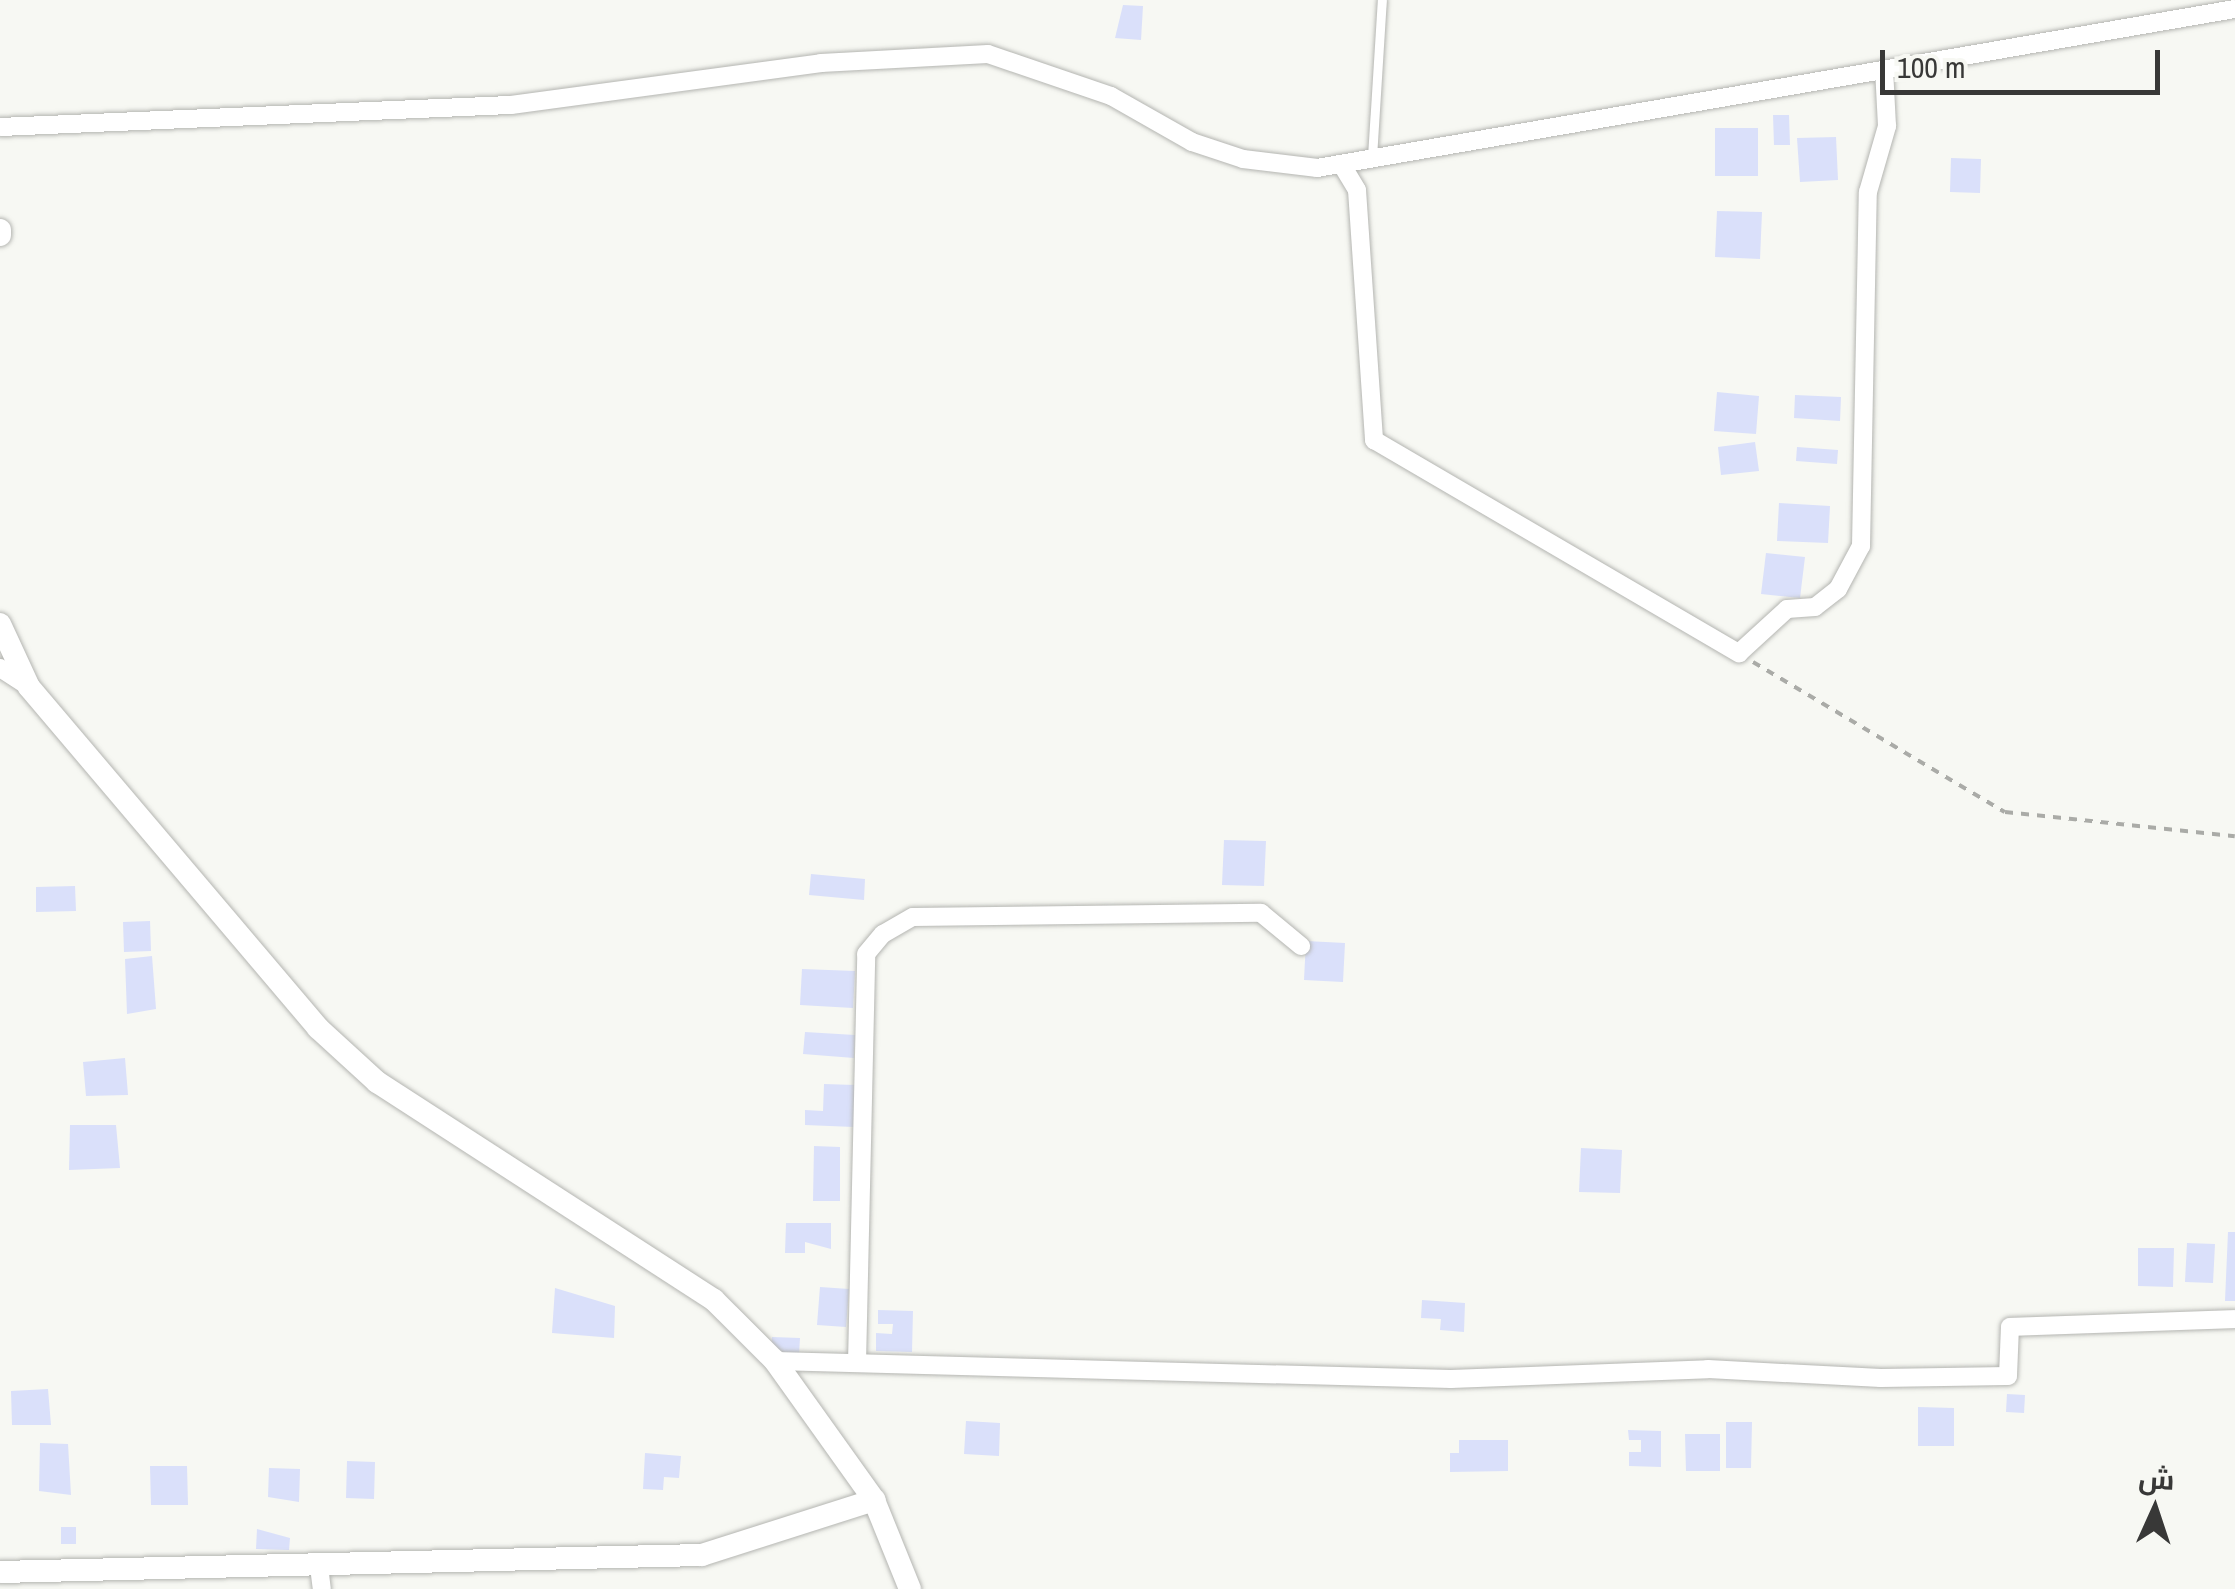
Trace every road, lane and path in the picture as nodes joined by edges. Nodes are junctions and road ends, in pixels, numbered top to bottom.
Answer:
1 (1382, 0) edge
2 (2231, 14) edge
3 (1884, 69) junction
4 (0, 127) edge
5 (1372, 160) junction
6 (1342, 164) junction
7 (0, 624) edge
8 (1738, 653) junction
9 (0, 668) edge
10 (29, 687) junction
11 (2235, 836) edge
12 (1301, 946) dead end
13 (2235, 1319) edge
14 (775, 1361) junction
15 (857, 1363) junction
16 (874, 1500) junction
17 (0, 1572) edge
18 (321, 1577) edge
19 (910, 1589) edge

1 - 5 lane
2 - 3 street
3 - 5 street
3 - 8 street
4 - 6 street
5 - 6 street
6 - 8 street
7 - 10 street
8 - 11 path
9 - 10 street
10 - 14 street
12 - 15 street
13 - 15 street
14 - 15 street
14 - 16 street
16 - 18 street
16 - 19 street
17 - 18 street

